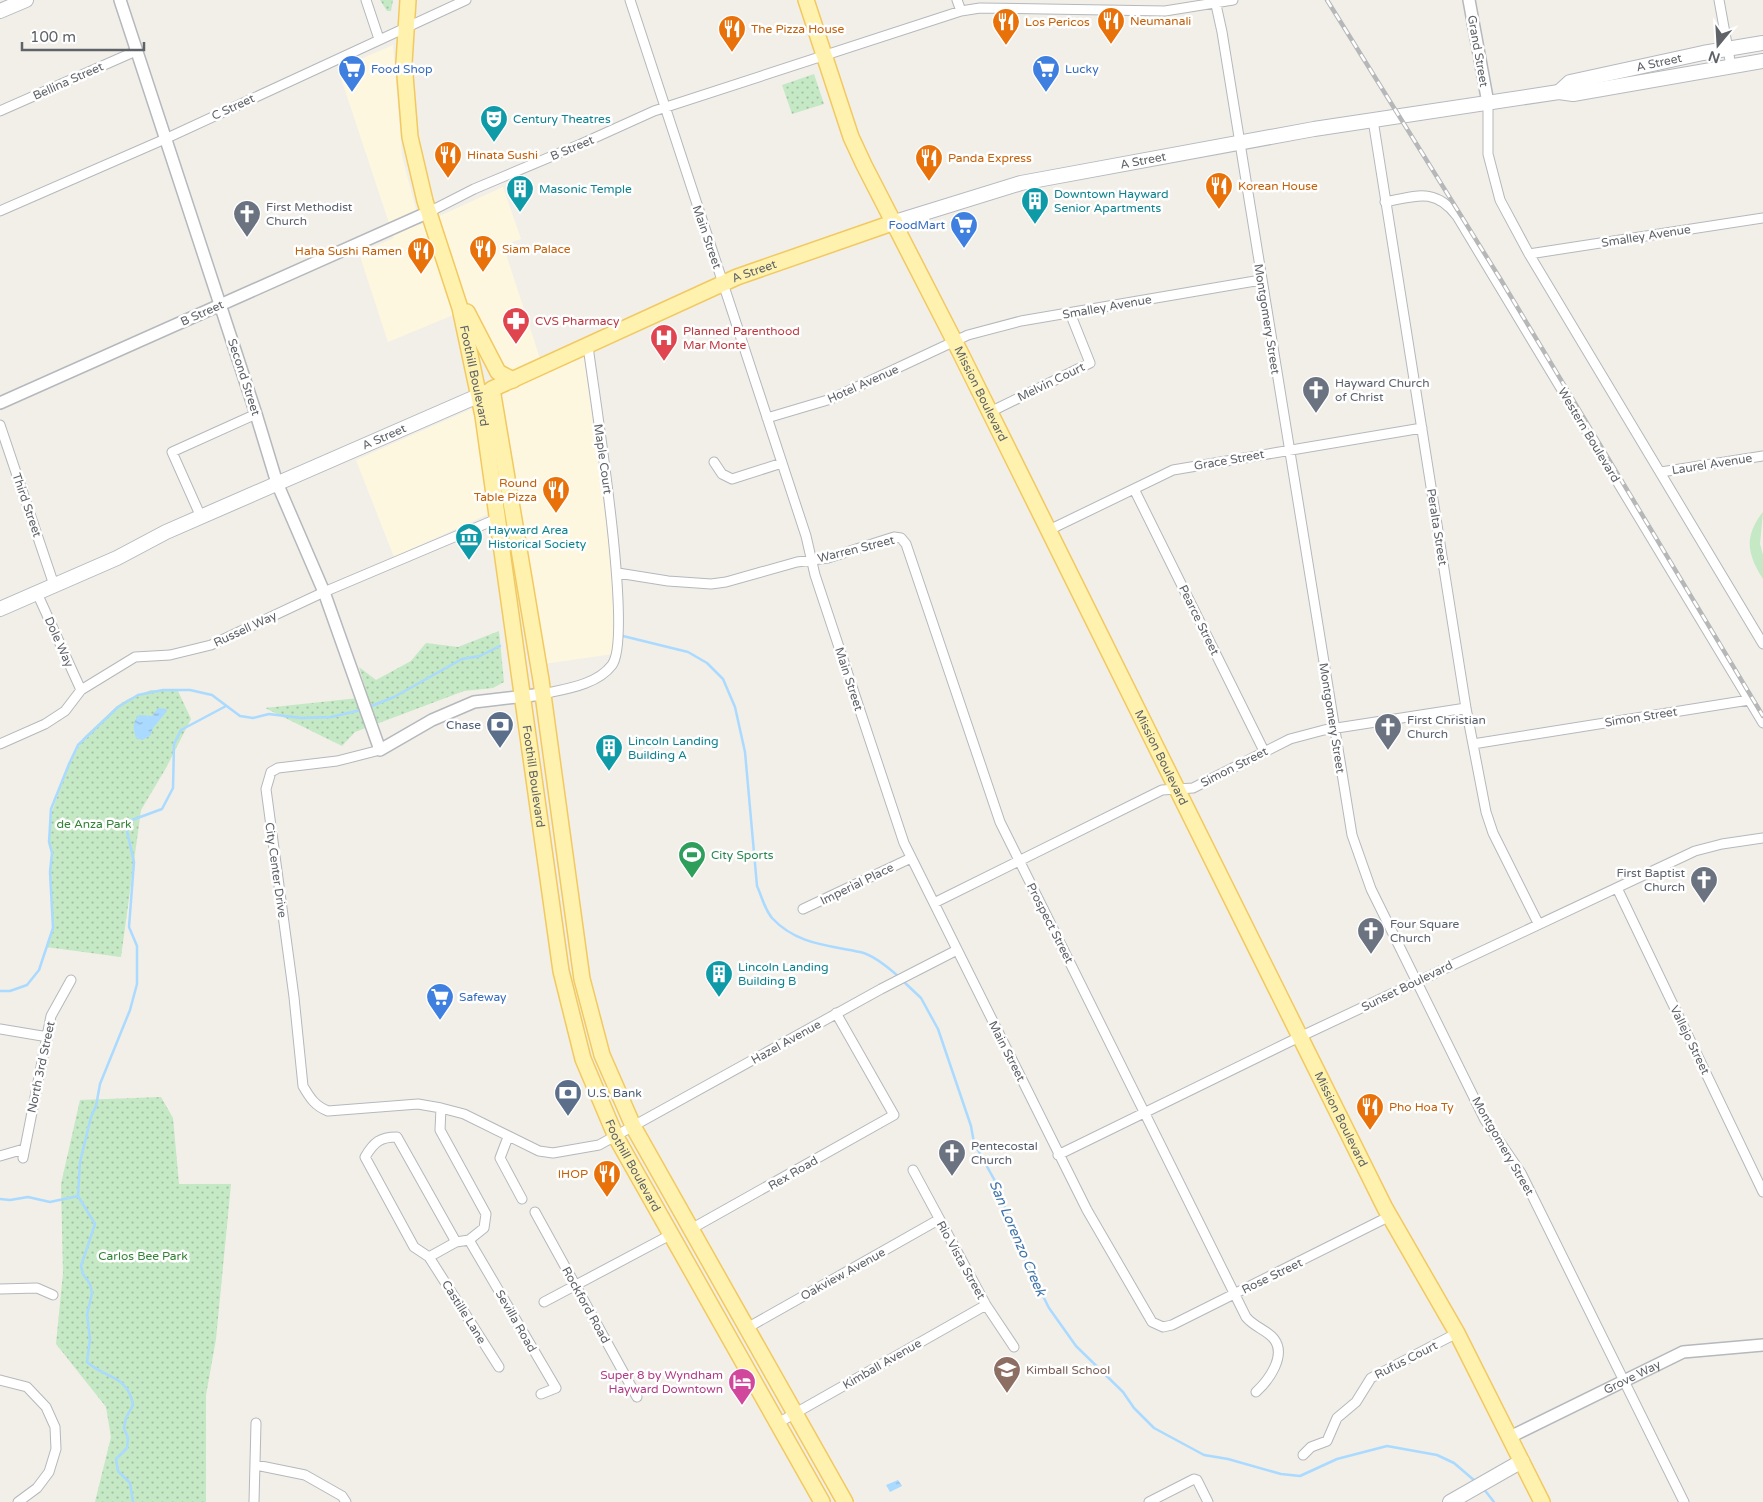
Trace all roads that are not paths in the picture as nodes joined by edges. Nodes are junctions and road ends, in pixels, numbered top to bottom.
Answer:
1 (26, 0) edge
2 (120, 0) edge
3 (366, 0) edge
4 (408, 0) edge
5 (466, 0) edge
6 (630, 0) edge
7 (806, 0) edge
8 (957, 0) edge
9 (1233, 0) edge
10 (1469, 0) edge
11 (1719, 0) edge
12 (1216, 2) edge
13 (0, 11) edge
14 (961, 11) junction
15 (405, 27) junction
16 (379, 39) junction
17 (1763, 43) edge
18 (1727, 48) junction
19 (136, 51) junction
20 (824, 55) junction
21 (1763, 61) edge
22 (1731, 66) junction
23 (1559, 92) junction
24 (1488, 103) junction
25 (664, 107) junction
26 (0, 111) edge
27 (1373, 120) junction
28 (165, 139) junction
29 (1239, 144) junction
30 (1385, 202) junction
31 (0, 212) edge
32 (428, 212) junction
33 (1763, 218) edge
34 (895, 222) junction
35 (1530, 254) junction
36 (1261, 280) junction
37 (724, 284) junction
38 (453, 286) junction
39 (220, 305) junction
40 (1070, 313) junction
41 (955, 342) junction
42 (588, 346) junction
43 (513, 380) junction
44 (486, 392) junction
45 (0, 403) edge
46 (990, 412) junction
47 (256, 414) junction
48 (767, 418) junction
49 (0, 425) edge
50 (1422, 428) junction
51 (1288, 450) junction
52 (1763, 456) edge
53 (714, 462) dead end
54 (782, 463) junction
55 (1661, 472) junction
56 (277, 483) junction
57 (1134, 489) junction
58 (201, 517) junction
59 (498, 518) junction
60 (1049, 530) junction
61 (901, 538) joint
62 (812, 560) junction
63 (618, 573) junction
64 (54, 585) junction
65 (324, 592) junction
66 (37, 593) junction
67 (0, 609) edge
68 (1763, 644) edge
69 (80, 690) junction
70 (543, 694) junction
71 (524, 698) junction
72 (1749, 700) junction
73 (1466, 708) junction
74 (1763, 723) edge
75 (1333, 729) junction
76 (0, 744) edge
77 (1473, 744) junction
78 (380, 750) junction
79 (1264, 751) junction
80 (1177, 789) junction
81 (1763, 838) edge
82 (911, 858) junction
83 (1020, 860) junction
84 (1617, 888) junction
85 (934, 903) junction
86 (803, 910) dead end
87 (1538, 923) junction
88 (957, 950) junction
89 (71, 980) dead end
90 (1417, 982) junction
91 (836, 1014) junction
92 (0, 1029) edge
93 (48, 1037) junction
94 (1300, 1037) junction
95 (441, 1108) junction
96 (1144, 1113) junction
97 (634, 1128) junction
98 (508, 1137) junction
99 (616, 1137) junction
100 (1058, 1155) junction
101 (0, 1156) edge
102 (913, 1170) dead end
103 (1763, 1192) edge
104 (522, 1199) dead end
105 (535, 1212) dead end
106 (1390, 1216) junction
107 (938, 1220) junction
108 (692, 1229) junction
109 (672, 1234) junction
110 (469, 1240) junction
111 (456, 1242) junction
112 (429, 1257) junction
113 (575, 1285) junction
114 (0, 1289) edge
115 (1235, 1294) junction
116 (53, 1295) dead end
117 (544, 1302) dead end
118 (986, 1304) junction
119 (1153, 1322) joint
120 (747, 1328) junction
121 (1458, 1334) junction
122 (1763, 1345) edge
123 (1014, 1347) dead end
124 (499, 1367) dead end
125 (0, 1380) edge
126 (1624, 1380) junction
127 (1256, 1392) dead end
128 (541, 1394) dead end
129 (637, 1397) dead end
130 (796, 1414) junction
131 (256, 1422) dead end
132 (778, 1423) junction
133 (1510, 1437) junction
134 (1303, 1455) dead end
135 (1522, 1461) junction
136 (256, 1465) junction
137 (18, 1502) edge
138 (254, 1502) edge
139 (346, 1502) edge
140 (822, 1502) edge
141 (845, 1502) edge
142 (1149, 1502) edge
143 (1208, 1502) edge
144 (1450, 1502) edge
145 (1542, 1502) edge
146 (1684, 1502) edge

1 - 13 main road
2 - 19 street, Second Street
3 - 16 street
4 - 15 main road, Foothill Boulevard
5 - 15 street, C Street
6 - 25 street, Main Street
7 - 20 main road, Mission Boulevard
8 - 14 street
9 - 12 street, B Street
10 - 24 street, Grand Street
11 - 18 street
12 - 14 street, B Street
12 - 29 street, Montgomery Street
14 - 20 street, B Street
15 - 16 street, C Street
15 - 32 main road, Foothill Boulevard
16 - 28 street, C Street
17 - 18 main road, A Street
18 - 22 street
18 - 23 main road, A Street
19 - 26 street, Bellina Street
19 - 28 street, Second Street
20 - 25 street, B Street
20 - 34 main road, Mission Boulevard
21 - 22 main road, A Street
22 - 23 main road, A Street
23 - 24 main road, A Street
24 - 27 main road, A Street
24 - 35 street
25 - 32 street, B Street
25 - 37 street, Main Street
27 - 29 main road, A Street
27 - 30 street, Peralta Street
28 - 31 street, C Street
28 - 39 street, Second Street
29 - 34 main road, A Street
29 - 36 street, Montgomery Street
30 - 50 street, Peralta Street
30 - 72 street, Western Boulevard
32 - 38 main road, Foothill Boulevard
32 - 39 street, B Street
33 - 35 street, Smalley Avenue
34 - 37 main road, A Street
34 - 41 main road, Mission Boulevard
35 - 55 street
36 - 40 street, Smalley Avenue
36 - 51 street, Montgomery Street
37 - 42 main road, A Street
37 - 48 street, Main Street
38 - 43 main road
38 - 44 main road, Foothill Boulevard
39 - 45 street, B Street
39 - 47 street, Second Street
40 - 41 street, Smalley Avenue
40 - 46 street, Melvin Court
41 - 46 main road, Mission Boulevard
41 - 48 street, Hotel Avenue
42 - 43 main road, A Street
42 - 63 street, Maple Court
43 - 44 main road, A Street
44 - 56 main road, A Street
44 - 59 main road, Foothill Boulevard
44 - 70 main road, Foothill Boulevard
46 - 60 main road, Mission Boulevard
47 - 56 street, Second Street
47 - 58 street
48 - 54 street, Main Street
49 - 64 street, Third Street
50 - 51 street, Grace Street
50 - 73 street, Peralta Street
51 - 57 street, Grace Street
51 - 75 street, Montgomery Street
52 - 55 street, Laurel Avenue
53 - 54 street
54 - 62 street, Main Street
55 - 68 street
56 - 58 main road, A Street
56 - 65 street, Second Street
57 - 60 street, Grace Street
57 - 79 street, Pearce Street
58 - 64 main road, A Street
59 - 65 street, Russell Way
59 - 71 main road, Foothill Boulevard
60 - 80 main road, Mission Boulevard
61 - 62 street, Warren Street
61 - 83 street, Prospect Street
62 - 63 street, Warren Street
62 - 82 street, Main Street
63 - 70 street, City Center Drive
64 - 66 main road, A Street
65 - 69 street, Russell Way
65 - 78 street, Second Street
66 - 67 main road, A Street
66 - 69 street, Dole Way
69 - 76 street, Russell Way
70 - 71 street, City Center Drive
70 - 97 main road, Foothill Boulevard
71 - 78 street, City Center Drive
71 - 99 main road, Foothill Boulevard
72 - 74 street, Western Boulevard
72 - 77 street, Simon Street
73 - 75 street, Simon Street
73 - 77 street, Peralta Street
75 - 79 street, Simon Street
75 - 90 street, Montgomery Street
77 - 87 street, Peralta Street
78 - 95 street, City Center Drive
79 - 80 street, Simon Street
80 - 83 street, Simon Street
80 - 94 main road, Mission Boulevard
81 - 84 street, Sunset Boulevard
82 - 85 street, Main Street
82 - 86 street, Imperial Place
83 - 85 street, Simon Street
83 - 96 street, Prospect Street
84 - 87 street, Sunset Boulevard
84 - 103 street, Vallejo Street
85 - 88 street, Main Street
87 - 90 street, Sunset Boulevard
88 - 91 street, Hazel Avenue
88 - 100 street, Main Street
89 - 93 street, North 3rd Street
90 - 94 street, Sunset Boulevard
90 - 126 street, Montgomery Street
91 - 97 street, Hazel Avenue
91 - 108 street, Rex Road
92 - 93 street
93 - 101 street, North 3rd Street
94 - 96 street, Sunset Boulevard
94 - 106 main road, Mission Boulevard
95 - 98 street, City Center Drive
95 - 110 street
96 - 100 street, Sunset Boulevard
96 - 115 street, Prospect Street
97 - 99 street, Hazel Avenue
97 - 108 main road, Foothill Boulevard
98 - 99 street, City Center Drive
98 - 104 street
99 - 109 main road, Foothill Boulevard
100 - 119 street, Main Street
102 - 107 street, Rio Vista Street
105 - 113 street, Rockford Road
106 - 115 street, Rose Street
106 - 121 main road, Mission Boulevard
107 - 118 street, Rio Vista Street
107 - 120 street, Oakview Avenue
108 - 120 main road, Foothill Boulevard
109 - 113 street
109 - 132 main road, Foothill Boulevard
110 - 111 street
110 - 128 street, Sevilla Road
111 - 112 street
111 - 112 street, Castille Lane
112 - 124 street, Castille Lane
113 - 117 street
113 - 129 street, Rockford Road
114 - 116 street
115 - 119 street, Rose Street
115 - 127 street, Prospect Street
118 - 123 street, Rio Vista Street
118 - 130 street, Kimball Avenue
120 - 130 main road, Foothill Boulevard
121 - 133 main road, Mission Boulevard
121 - 134 street, Rufus Court
122 - 126 street, Grove Way
125 - 137 street
126 - 133 street, Grove Way
126 - 146 street, Montgomery Street
130 - 132 street, Kimball Avenue
130 - 141 main road, Foothill Boulevard
131 - 136 street
132 - 140 main road, Foothill Boulevard
133 - 135 main road, Mission Boulevard
135 - 144 main road
135 - 145 main road, Mission Boulevard
136 - 138 street
136 - 139 street
142 - 143 street

